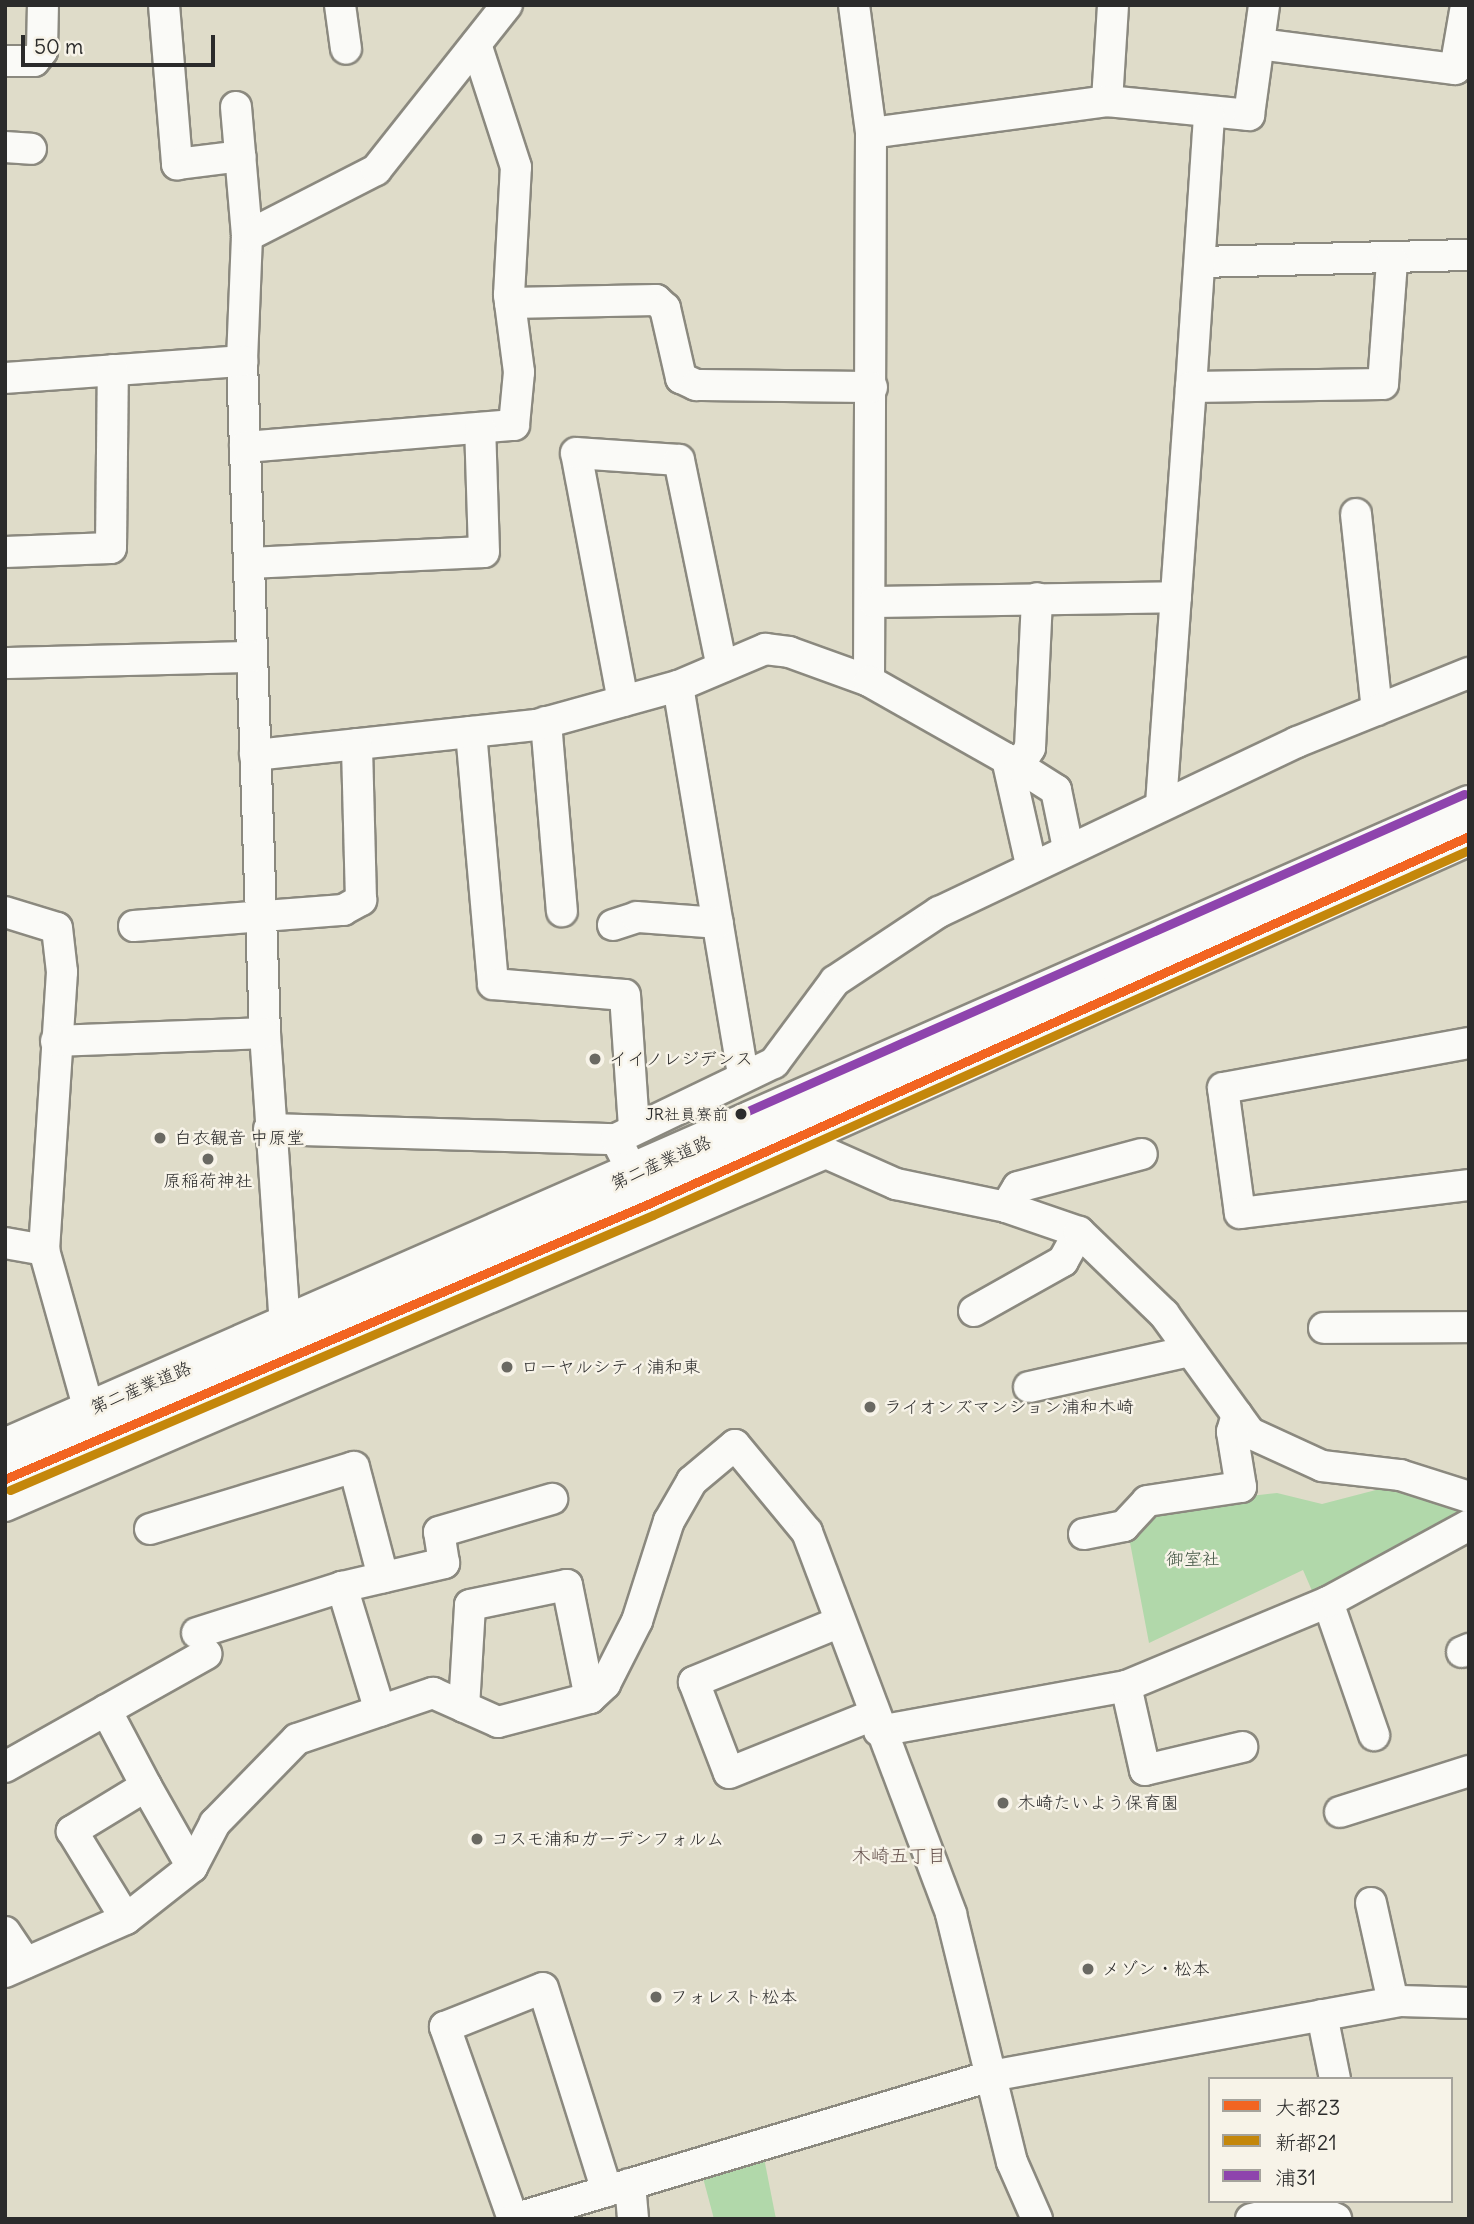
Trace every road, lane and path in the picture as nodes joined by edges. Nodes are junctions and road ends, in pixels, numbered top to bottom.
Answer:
1 (43, 5) edge
2 (164, 5) edge
3 (340, 5) edge
4 (507, 5) edge
5 (854, 5) edge
6 (1113, 5) edge
7 (1264, 5) edge
8 (1466, 5) edge
9 (476, 44) junction
10 (1259, 44) junction
11 (346, 49) dead end
12 (5, 61) edge
13 (1107, 101) junction
14 (236, 107) dead end
15 (1209, 116) junction
16 (871, 133) junction
17 (241, 156) junction
18 (247, 236) junction
19 (1469, 255) edge
20 (1392, 260) junction
21 (1200, 262) junction
22 (510, 303) junction
23 (242, 360) junction
24 (113, 370) junction
25 (5, 378) edge
26 (872, 387) junction
27 (1191, 387) junction
28 (480, 428) junction
29 (245, 447) junction
30 (1356, 514) dead end
31 (5, 552) edge
32 (249, 563) junction
33 (1176, 597) junction
34 (1037, 598) junction
35 (874, 602) junction
36 (252, 657) junction
37 (5, 663) edge
38 (722, 667) junction
39 (1469, 673) edge
40 (869, 681) junction
41 (678, 686) junction
42 (623, 701) junction
43 (1377, 710) junction
44 (546, 722) junction
45 (471, 732) junction
46 (356, 744) junction
47 (255, 755) junction
48 (1013, 763) junction
49 (1161, 804) junction
50 (1469, 805) edge
51 (1469, 836) edge
52 (1068, 848) junction
53 (1031, 865) junction
54 (562, 911) dead end
55 (5, 912) edge
56 (261, 916) junction
57 (718, 923) junction
58 (613, 925) dead end
59 (134, 926) dead end
60 (265, 1033) junction
61 (56, 1041) junction
62 (1469, 1043) edge
63 (743, 1075) junction
64 (269, 1129) junction
65 (625, 1133) junction
66 (1142, 1154) dead end
67 (635, 1175) junction
68 (1469, 1185) edge
69 (1006, 1207) junction
70 (1079, 1232) junction
71 (5, 1243) edge
72 (44, 1250) junction
73 (974, 1311) dead end
74 (285, 1325) junction
75 (1469, 1327) edge
76 (1324, 1328) dead end
77 (1191, 1351) junction
78 (1029, 1387) dead end
79 (89, 1410) junction
80 (1237, 1415) junction
81 (5, 1448) edge
82 (5, 1479) edge
83 (1469, 1497) edge
84 (552, 1499) dead end
85 (5, 1506) edge
86 (1469, 1525) edge
87 (150, 1529) dead end
88 (1084, 1534) dead end
89 (383, 1577) junction
90 (342, 1587) junction
91 (1328, 1602) junction
92 (840, 1622) junction
93 (1126, 1686) junction
94 (590, 1698) junction
95 (464, 1707) junction
96 (106, 1710) junction
97 (380, 1711) junction
98 (876, 1723) junction
99 (1374, 1735) dead end
100 (1242, 1747) dead end
101 (5, 1767) edge
102 (1469, 1771) edge
103 (146, 1786) junction
104 (1340, 1812) dead end
105 (192, 1867) junction
106 (1371, 1903) dead end
107 (125, 1919) junction
108 (5, 1932) edge
109 (16, 1967) edge
110 (1393, 2002) junction
111 (1469, 2003) edge
112 (1322, 2015) junction
113 (991, 2076) junction
114 (1335, 2077) edge
115 (619, 2187) junction
116 (1242, 2203) edge
117 (514, 2219) edge
118 (633, 2219) edge
119 (1037, 2219) edge
120 (1249, 2219) edge
121 (1336, 2219) edge

1 - 12 street
2 - 17 street
3 - 11 street
4 - 9 street
5 - 16 street
6 - 13 street
7 - 10 street
8 - 10 street
9 - 18 street
9 - 22 street
10 - 15 street
13 - 15 street
13 - 16 street
14 - 17 street
15 - 21 street
16 - 26 street
17 - 18 street
18 - 23 street
19 - 20 street
20 - 21 street
20 - 27 street
21 - 27 street
22 - 26 street
22 - 28 street
23 - 24 street
23 - 29 street
24 - 25 street
24 - 31 street
26 - 35 street
27 - 33 street
28 - 29 street
28 - 32 street
29 - 32 street
30 - 43 street
32 - 36 street
33 - 34 street
33 - 49 street
34 - 35 street
34 - 48 street
35 - 40 street
36 - 37 street
36 - 47 street
38 - 40 street
38 - 41 street
38 - 42 street
39 - 43 street
40 - 48 street
41 - 42 street
41 - 57 street
42 - 44 street
43 - 49 street
44 - 45 street
44 - 54 street
45 - 46 street
45 - 65 street
46 - 47 street
46 - 56 street
47 - 56 street
48 - 52 street
48 - 53 street
49 - 52 street
50 - 67 main road, 第二産業道路
51 - 82 main road, 第二産業道路
52 - 53 street
53 - 63 street
55 - 61 street
56 - 59 street
56 - 60 street
57 - 58 street
57 - 63 street
60 - 61 street
60 - 64 street
61 - 72 street
62 - 68 street
63 - 65 street
64 - 65 street
64 - 74 street
65 - 67 street
66 - 69 street
67 - 74 main road, 第二産業道路
69 - 70 street
69 - 85 street
70 - 73 street
70 - 77 street
71 - 72 street
72 - 79 street
74 - 79 main road, 第二産業道路
75 - 76 street
77 - 78 street
77 - 80 street
79 - 81 main road, 第二産業道路
80 - 83 street
80 - 88 street
84 - 89 street
86 - 91 street
87 - 89 street
89 - 90 street
90 - 96 street
90 - 97 street
91 - 93 street
91 - 99 street
92 - 94 street
92 - 98 street
92 - 98 street
93 - 98 street
93 - 100 street
94 - 95 street
94 - 95 street
95 - 97 street
96 - 101 street
96 - 103 street
97 - 105 street
98 - 113 street
102 - 104 street
103 - 105 street
103 - 107 street
105 - 107 street
106 - 110 street
107 - 109 street
108 - 109 street
110 - 111 street
110 - 112 street
112 - 113 street
112 - 114 street
113 - 115 street
113 - 119 street
115 - 117 street
115 - 117 street
115 - 118 street
116 - 120 street
120 - 121 street

